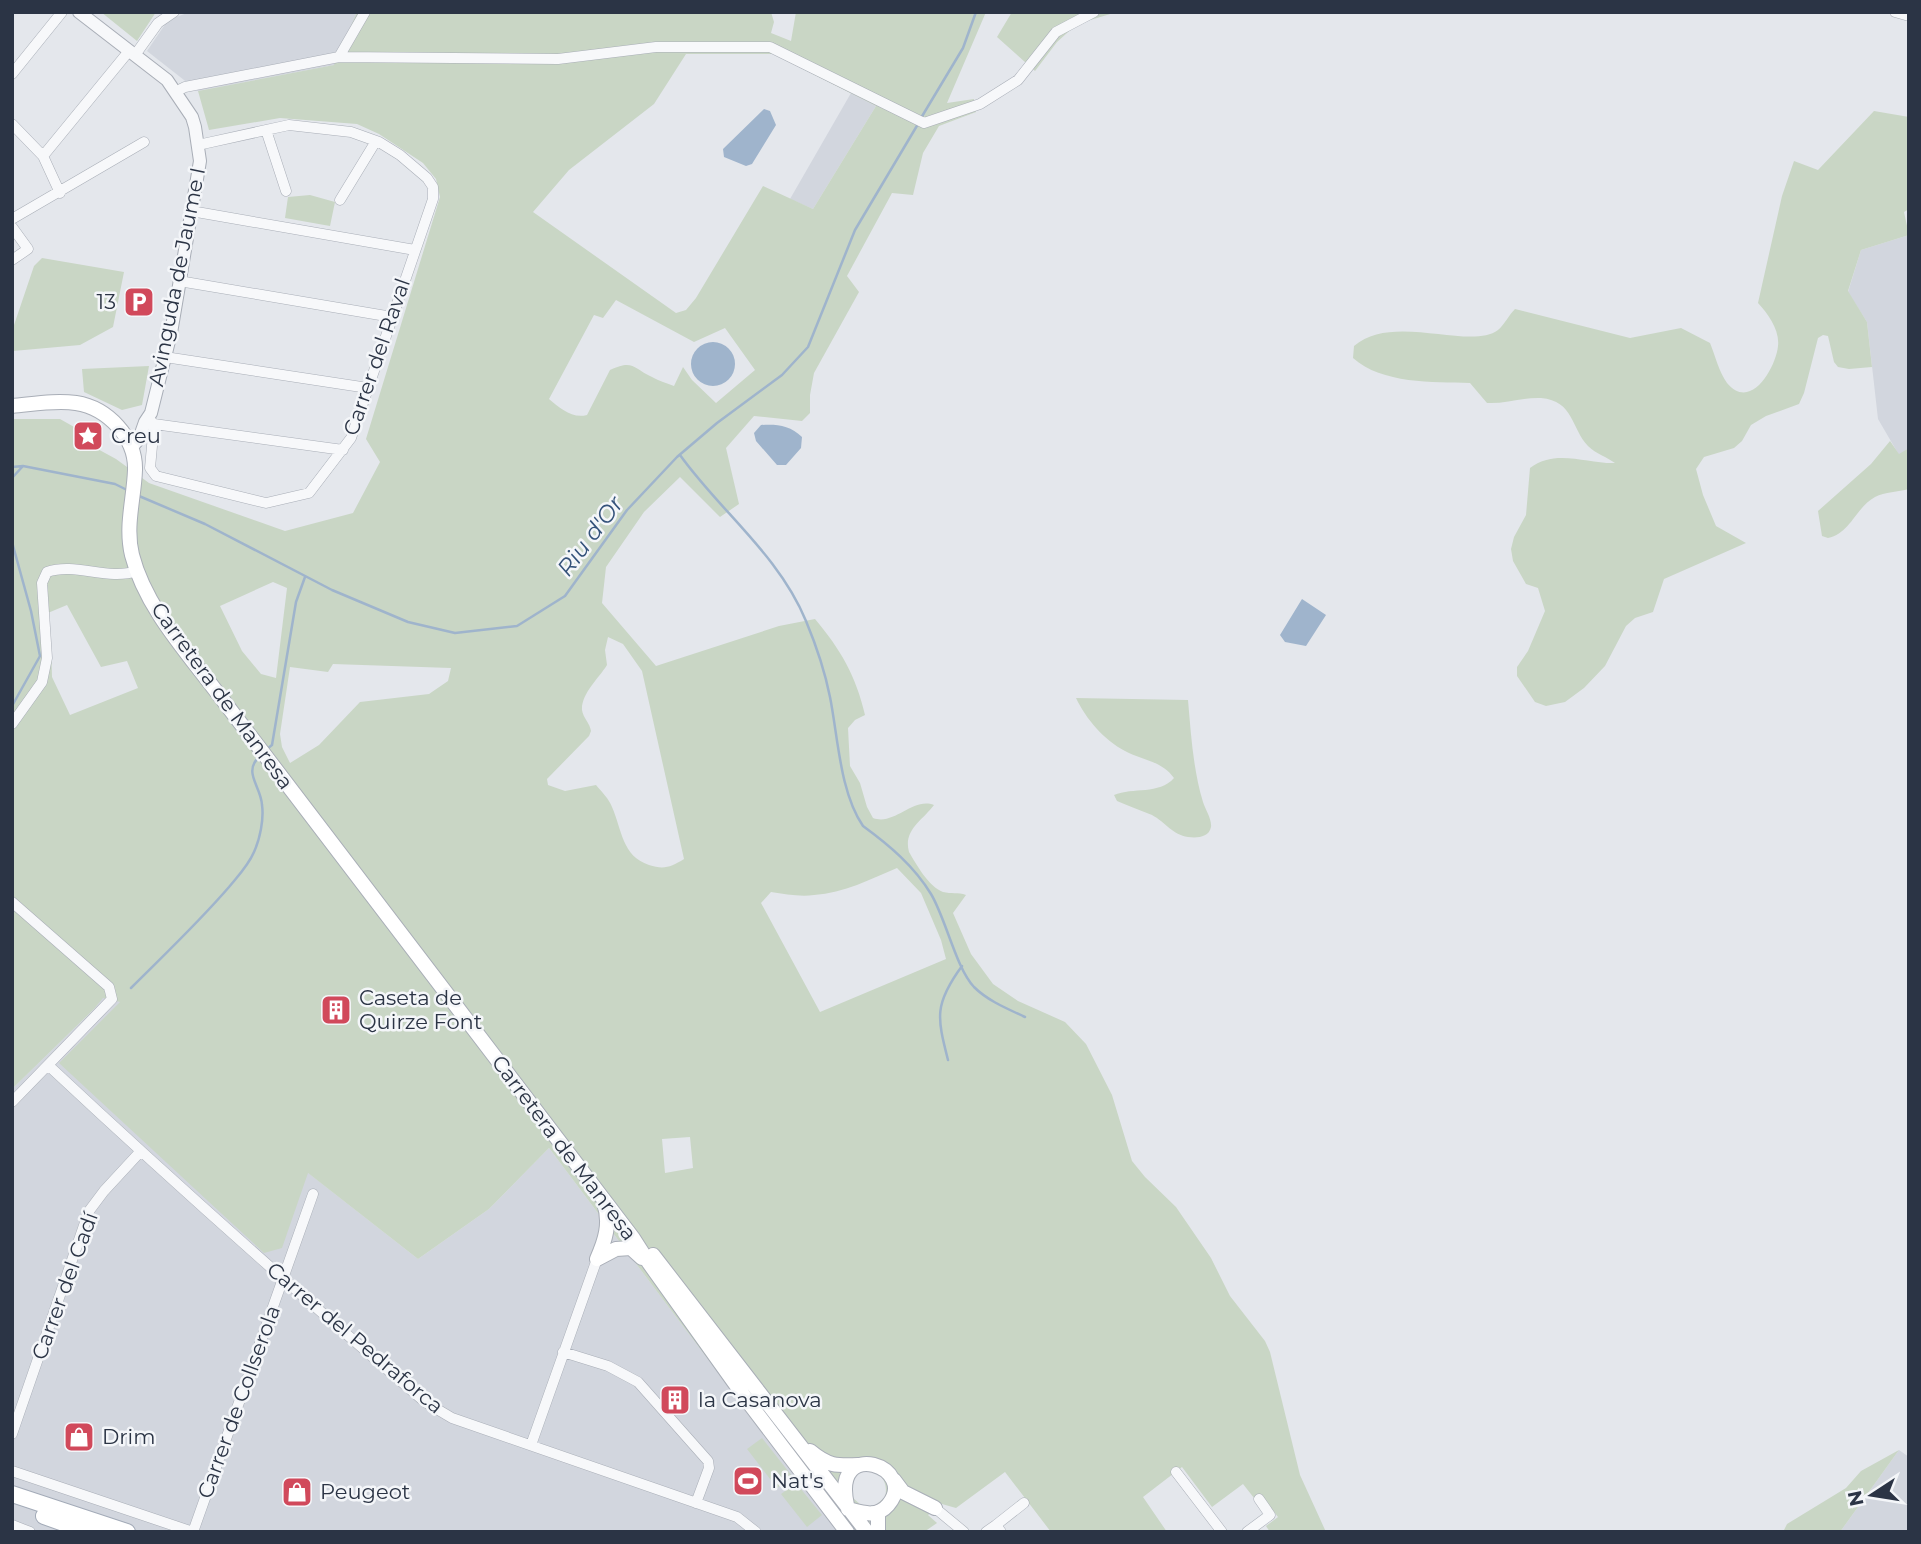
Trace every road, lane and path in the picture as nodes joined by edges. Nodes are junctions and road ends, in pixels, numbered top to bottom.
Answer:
1 (62, 12) edge
2 (79, 12) edge
3 (174, 12) edge
4 (365, 12) edge
5 (1094, 12) edge
6 (1895, 12) edge
7 (1909, 16) edge
8 (132, 53) junction
9 (340, 57) junction
10 (12, 74) edge
11 (175, 92) junction
12 (12, 124) edge
13 (266, 130) junction
14 (376, 141) junction
15 (144, 142) dead end
16 (198, 145) junction
17 (43, 156) junction
18 (286, 191) dead end
19 (60, 193) junction
20 (340, 200) dead end
21 (191, 211) junction
22 (12, 219) edge
23 (12, 227) edge
24 (415, 250) junction
25 (12, 260) edge
26 (179, 281) junction
27 (392, 317) junction
28 (165, 357) junction
29 (368, 388) junction
30 (13, 405) edge
31 (149, 421) junction
32 (122, 431) junction
33 (131, 449) junction
34 (343, 450) junction
35 (137, 570) junction
36 (12, 724) edge
37 (12, 902) edge
38 (49, 1066) junction
39 (12, 1102) edge
40 (140, 1152) junction
41 (313, 1194) dead end
42 (601, 1196) junction
43 (634, 1238) junction
44 (597, 1259) junction
45 (649, 1263) junction
46 (282, 1279) junction
47 (563, 1352) junction
48 (769, 1428) junction
49 (12, 1434) edge
50 (797, 1440) junction
51 (531, 1445) junction
52 (860, 1465) junction
53 (12, 1471) edge
54 (1176, 1472) dead end
55 (891, 1476) junction
56 (12, 1494) edge
57 (1259, 1499) dead end
58 (696, 1503) junction
59 (1024, 1503) dead end
60 (12, 1505) edge
61 (935, 1508) junction
62 (848, 1509) junction
63 (883, 1509) junction
64 (50, 1518) junction
65 (12, 1525) edge
66 (998, 1528) edge
67 (754, 1531) edge
68 (30, 1532) edge
69 (89, 1532) edge
70 (110, 1532) edge
71 (127, 1532) edge
72 (193, 1532) edge
73 (848, 1532) edge
74 (857, 1532) edge
75 (867, 1532) edge
76 (878, 1532) edge
77 (964, 1532) edge
78 (986, 1532) edge
79 (1222, 1532) edge
80 (1247, 1532) edge

1 - 10 street
2 - 8 street, Avinguda de Jaume I
3 - 8 street
4 - 9 street
5 - 9 street
6 - 7 street
8 - 11 street, Avinguda de Jaume I
8 - 17 street
9 - 11 street
11 - 16 street, Avinguda de Jaume I
12 - 17 street
13 - 14 street
13 - 16 street
13 - 18 street
14 - 20 street
14 - 24 street, Carrer del Raval
15 - 19 street
16 - 21 street, Avinguda de Jaume I
17 - 19 street
19 - 22 street
21 - 24 street
21 - 26 street, Avinguda de Jaume I
23 - 25 street
24 - 27 street, Carrer del Raval
26 - 27 street
26 - 28 street, Avinguda de Jaume I
27 - 29 street, Carrer del Raval
28 - 29 street
28 - 31 street, Avinguda de Jaume I
29 - 34 street, Carrer del Raval
30 - 32 main road
31 - 32 street
31 - 33 street
31 - 34 street
31 - 34 street, Carrer del Raval
32 - 33 main road
33 - 35 main road, Carretera de Manresa
35 - 36 street
35 - 42 main road, Carretera de Manresa
37 - 38 street
38 - 39 street
38 - 40 street, Carrer del Pedraforca
40 - 46 street, Carrer del Pedraforca
40 - 49 street, Carrer del Cadí
41 - 46 street, Carrer de Collserola
42 - 43 main road, Carretera de Manresa
42 - 44 main road
43 - 45 main road, Carretera de Manresa
43 - 50 main road
44 - 45 main road
44 - 47 street
45 - 48 main road, Carretera de Manresa
46 - 51 street, Carrer del Pedraforca
46 - 72 street, Carrer de Collserola
47 - 51 street
47 - 58 street
48 - 62 main road
48 - 73 main road, Carretera de Manresa
50 - 52 main road
50 - 62 main road
51 - 58 street, Carrer del Pedraforca
52 - 55 main road
52 - 62 main road
53 - 72 street
54 - 79 street
55 - 61 main road
55 - 63 main road
56 - 71 main road
57 - 80 street
58 - 67 street, Carrer del Pedraforca
59 - 66 street
60 - 64 main road
61 - 63 main road
61 - 77 street
62 - 63 main road
62 - 74 main road
62 - 75 main road
63 - 76 main road
64 - 69 main road
64 - 70 main road
65 - 68 street
66 - 78 street

